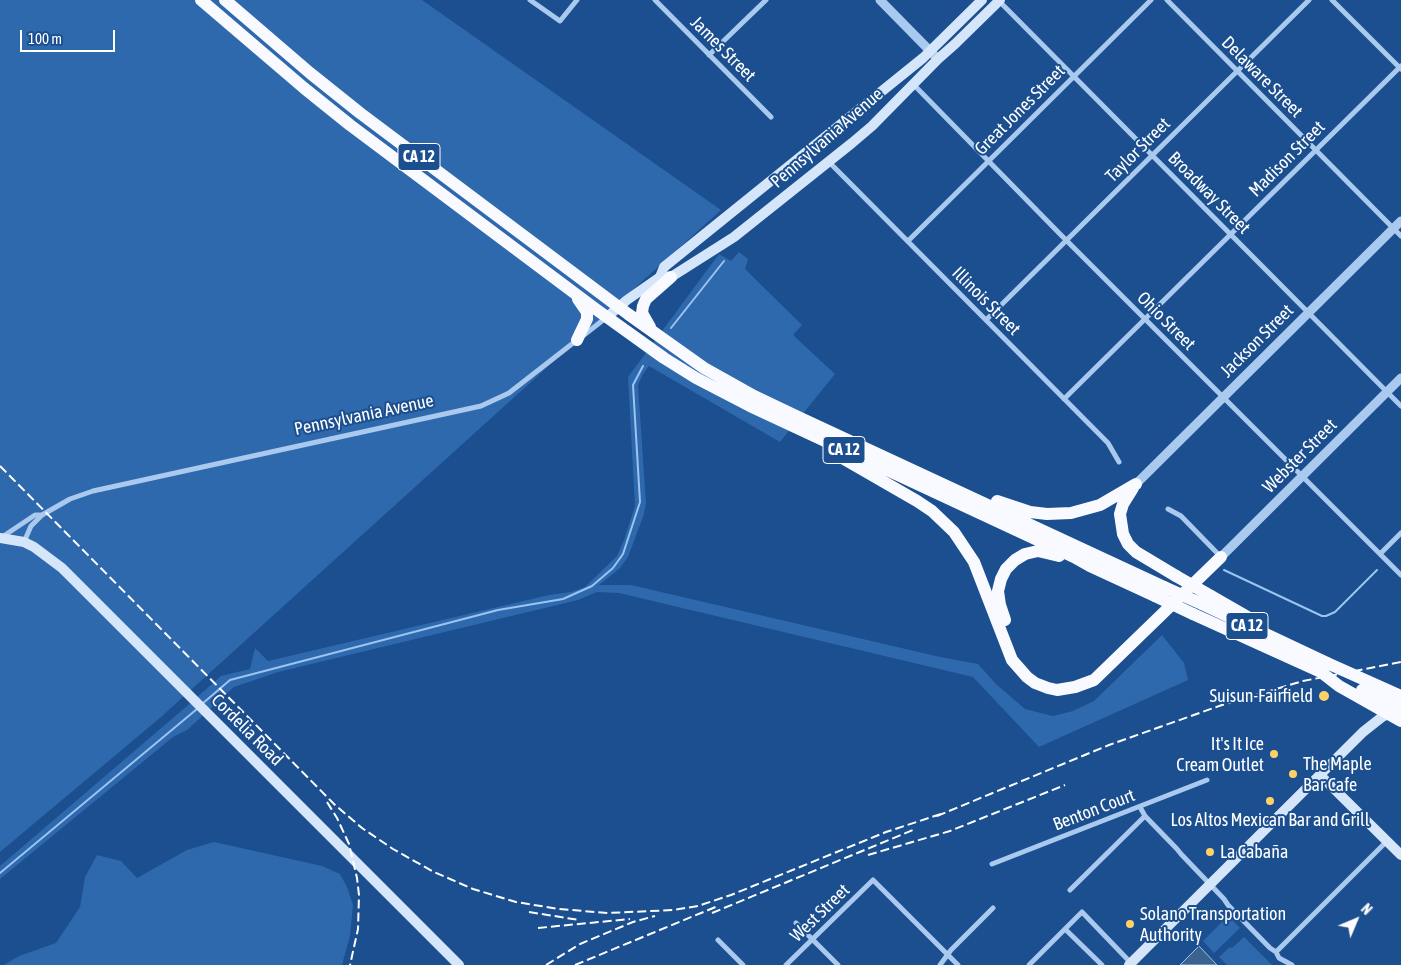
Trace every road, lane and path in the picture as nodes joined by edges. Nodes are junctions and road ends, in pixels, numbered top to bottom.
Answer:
1 (201, 0) edge
2 (225, 0) edge
3 (530, 0) edge
4 (576, 0) edge
5 (655, 0) edge
6 (766, 0) edge
7 (880, 0) edge
8 (982, 0) edge
9 (999, 0) edge
10 (1151, 0) edge
11 (1167, 0) edge
12 (1309, 0) edge
13 (1332, 0) edge
14 (930, 51) junction
15 (709, 55) junction
16 (938, 59) junction
17 (1400, 68) edge
18 (1237, 71) junction
19 (1074, 76) junction
20 (913, 84) junction
21 (771, 117) dead end
22 (1316, 150) junction
23 (1152, 155) junction
24 (988, 161) junction
25 (829, 162) junction
26 (1401, 221) edge
27 (1393, 229) junction
28 (1230, 234) junction
29 (1401, 236) edge
30 (1066, 240) junction
31 (908, 241) junction
32 (666, 277) junction
33 (572, 291) junction
34 (619, 307) junction
35 (1308, 312) junction
36 (607, 317) junction
37 (1144, 319) junction
38 (986, 320) junction
39 (652, 332) junction
40 (577, 340) junction
41 (1401, 378) edge
42 (1387, 392) junction
43 (1223, 397) junction
44 (1064, 399) junction
45 (1401, 406) edge
46 (793, 426) junction
47 (874, 452) junction
48 (1119, 462) dead end
49 (1302, 477) junction
50 (1136, 484) junction
51 (1168, 509) dead end
52 (42, 515) junction
53 (1401, 532) edge
54 (0, 538) edge
55 (24, 542) junction
56 (1380, 554) junction
57 (1221, 557) junction
58 (1090, 566) junction
59 (1401, 575) edge
60 (1160, 592) junction
61 (1202, 605) junction
62 (1324, 667) junction
63 (1064, 688) junction
64 (1401, 696) edge
65 (1401, 708) edge
66 (1401, 721) edge
67 (1320, 775) junction
68 (1206, 780) dead end
69 (1140, 807) junction
70 (1145, 816) junction
71 (1387, 841) junction
72 (1401, 855) edge
73 (992, 864) dead end
74 (1210, 884) junction
75 (1070, 890) dead end
76 (993, 908) dead end
77 (796, 923) dead end
78 (1065, 929) junction
79 (813, 939) junction
80 (718, 940) dead end
81 (1276, 952) junction
82 (948, 955) junction
83 (1130, 964) edge
84 (459, 965) edge
85 (743, 965) edge
86 (786, 965) edge
87 (838, 965) edge
88 (940, 965) edge
89 (958, 965) edge
90 (1028, 965) edge
91 (1102, 965) edge
92 (1292, 965) edge

1 - 33 highway, CA 12
2 - 34 highway, CA 12
3 - 4 street
5 - 15 street, James Street
6 - 15 street
7 - 14 street
8 - 14 main road, Pennsylvania Avenue
9 - 16 main road, Pennsylvania Avenue
9 - 19 street, Broadway Street
10 - 19 street, Great Jones Street
11 - 18 street, Delaware Street
12 - 18 street, Taylor Street
13 - 17 street
14 - 16 street
14 - 32 main road, Pennsylvania Avenue
15 - 21 street, James Street
16 - 20 main road, Pennsylvania Avenue
17 - 22 street, Madison Street
18 - 22 street, Delaware Street
18 - 23 street, Taylor Street
19 - 23 street, Broadway Street
19 - 24 street, Great Jones Street
20 - 24 street, Ohio Street
20 - 25 main road, Pennsylvania Avenue
22 - 27 street, Delaware Street
22 - 28 street, Madison Street
23 - 28 street, Broadway Street
23 - 30 street, Taylor Street
24 - 30 street, Ohio Street
24 - 31 street, Great Jones Street
25 - 31 street, Illinois Street
25 - 32 main road, Pennsylvania Avenue
26 - 27 street, Jackson Street
27 - 29 street, Delaware Street
27 - 35 street, Jackson Street
28 - 35 street, Broadway Street
28 - 37 street, Madison Street
30 - 37 street, Ohio Street
30 - 38 street, Taylor Street
31 - 38 street, Illinois Street
32 - 34 main road, Pennsylvania Avenue
32 - 39 highway
33 - 36 highway, CA 12
33 - 40 highway
34 - 36 main road, Pennsylvania Avenue
34 - 39 highway, CA 12
35 - 42 street, Broadway Street
35 - 43 street, Jackson Street
36 - 40 street, Pennsylvania Avenue
36 - 46 highway, CA 12
37 - 43 street, Ohio Street
37 - 44 street, Madison Street
38 - 44 street, Illinois Street
39 - 47 highway, CA 12
40 - 52 street, Pennsylvania Avenue
41 - 42 street, Webster Street
42 - 45 street, Broadway Street
42 - 49 street, Webster Street
43 - 49 street, Ohio Street
43 - 50 street, Jackson Street
44 - 48 street, Illinois Street
46 - 58 highway, CA 12
46 - 63 highway
47 - 50 highway
47 - 60 highway, CA 12
49 - 56 street, Ohio Street
49 - 57 street, Webster Street
50 - 61 highway, bridge
51 - 57 street
52 - 54 street, Pennsylvania Avenue
52 - 55 street, Pennsylvania Avenue
53 - 56 street
54 - 55 main road, Cordelia Road
55 - 84 main road, Cordelia Road
56 - 59 street, Ohio Street
57 - 63 highway
58 - 60 highway, CA 12
58 - 63 highway
60 - 61 highway, CA 12, bridge
61 - 62 highway, CA 12
61 - 62 highway, CA 12
62 - 64 highway, CA 12, bridge
62 - 65 highway, CA 12, bridge
62 - 66 highway, bridge
65 - 67 main road
67 - 71 main road
67 - 74 main road
68 - 69 street, Benton Court
69 - 70 street
69 - 73 street, Benton Court
70 - 74 street
70 - 75 street
71 - 72 main road
71 - 81 street
74 - 81 street
74 - 83 main road
76 - 82 street
77 - 79 street
78 - 83 street
78 - 90 street
78 - 91 street
79 - 82 street, West Street
79 - 86 street, West Street
79 - 87 street
80 - 85 street
81 - 92 street
82 - 88 street
82 - 89 street

